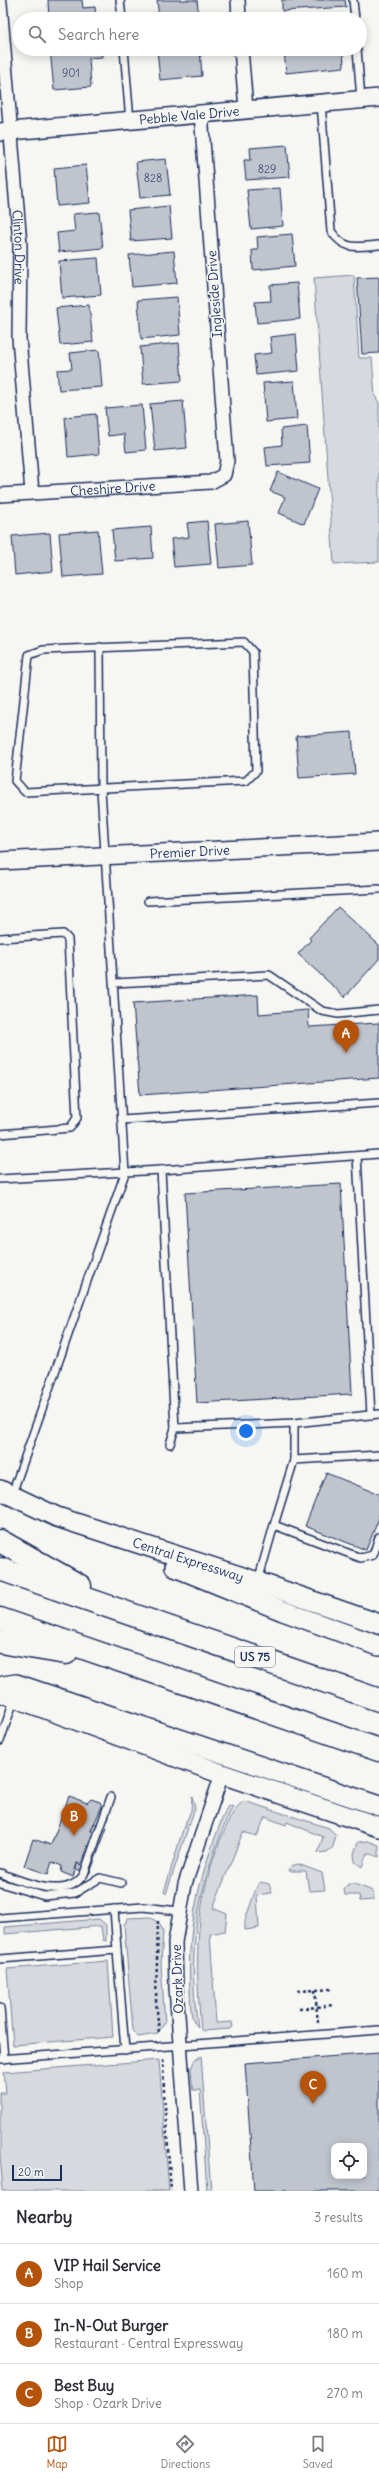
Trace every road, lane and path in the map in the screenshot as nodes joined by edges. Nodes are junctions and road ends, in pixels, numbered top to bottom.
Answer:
1 (120, 0) edge
2 (238, 0) edge
3 (353, 0) edge
4 (0, 3) edge
5 (121, 12) edge
6 (239, 12) edge
7 (354, 12) edge
8 (125, 56) edge
9 (242, 56) edge
10 (358, 56) edge
11 (379, 98) edge
12 (361, 99) junction
13 (321, 103) junction
14 (246, 109) junction
15 (201, 112) junction
16 (130, 121) junction
17 (6, 131) edge
18 (379, 245) edge
19 (224, 474) joint
20 (32, 492) junction
21 (0, 495) edge
22 (100, 648) junction
23 (101, 789) junction
24 (379, 842) edge
25 (105, 856) junction
26 (0, 861) edge
27 (379, 889) edge
28 (148, 901) dead end
29 (0, 938) edge
30 (114, 983) junction
31 (379, 1010) edge
32 (379, 1103) edge
33 (122, 1120) junction
34 (0, 1134) edge
35 (379, 1154) edge
36 (357, 1156) junction
37 (161, 1170) junction
38 (125, 1173) junction
39 (0, 1179) edge
40 (379, 1414) edge
41 (371, 1415) junction
42 (294, 1423) junction
43 (175, 1428) junction
44 (170, 1444) dead end
45 (379, 1455) edge
46 (294, 1460) junction
47 (6, 1492) edge
48 (57, 1517) junction
49 (274, 1526) junction
50 (379, 1537) edge
51 (0, 1541) edge
52 (0, 1569) edge
53 (258, 1582) junction
54 (130, 1614) junction
55 (0, 1619) edge
56 (379, 1624) edge
57 (0, 1642) edge
58 (379, 1646) edge
59 (128, 1663) junction
60 (5, 1692) edge
61 (379, 1700) edge
62 (0, 1741) edge
63 (379, 1750) edge
64 (222, 1774) junction
65 (111, 1797) dead end
66 (379, 1806) edge
67 (379, 1827) edge
68 (0, 1873) edge
69 (0, 1883) edge
70 (121, 1883) dead end
71 (114, 1909) junction
72 (179, 1911) junction
73 (0, 1918) edge
74 (158, 1922) dead end
75 (117, 1950) junction
76 (0, 1959) edge
77 (333, 1989) dead end
78 (315, 1990) junction
79 (298, 1992) dead end
80 (334, 2005) dead end
81 (317, 2007) junction
82 (0, 2008) edge
83 (299, 2009) dead end
84 (318, 2023) dead end
85 (379, 2030) edge
86 (159, 2033) dead end
87 (180, 2045) junction
88 (125, 2050) junction
89 (2, 2059) edge
90 (163, 2059) dead end
91 (171, 2191) edge
92 (191, 2191) edge

1 - 5 lane
2 - 6 street
3 - 7 lane
4 - 17 street, Clinton Drive
8 - 16 lane
9 - 14 street
10 - 12 lane
11 - 12 street, Pebble Vale Drive
12 - 13 street, Pebble Vale Drive
13 - 14 street, Pebble Vale Drive
13 - 18 lane
14 - 15 street, Pebble Vale Drive
15 - 16 street, Pebble Vale Drive
15 - 19 street, Ingleside Drive
16 - 17 street, Pebble Vale Drive
17 - 20 street, Clinton Drive
19 - 20 street, Cheshire Drive
20 - 21 street, Cheshire Drive
22 - 23 lane
22 - 23 lane
22 - 23 lane
23 - 25 lane
24 - 25 street, Premier Drive
25 - 26 street, Premier Drive
25 - 30 lane
27 - 28 lane
29 - 34 lane
30 - 31 lane
30 - 33 lane
32 - 33 lane
33 - 38 lane
35 - 36 lane
36 - 37 lane
36 - 41 lane
37 - 38 lane
37 - 43 lane
38 - 39 lane
38 - 47 lane
40 - 41 lane
41 - 42 lane
42 - 43 lane
42 - 46 lane
43 - 44 lane
45 - 46 lane
46 - 49 lane
47 - 48 main road, Central Expressway
48 - 53 main road, Central Expressway
48 - 58 main road
49 - 50 lane
49 - 53 lane
51 - 54 highway
52 - 54 highway, US 75
53 - 56 main road, Central Expressway
54 - 61 highway, US 75
55 - 59 highway
57 - 59 highway
59 - 63 highway
60 - 62 lane
60 - 64 main road
60 - 66 main road
64 - 67 main road
64 - 72 street, Ozark Drive
65 - 68 lane
69 - 70 lane
71 - 72 lane
71 - 73 lane
71 - 75 lane
72 - 87 street, Ozark Drive
74 - 86 path
75 - 76 lane
75 - 88 lane
77 - 78 path
78 - 79 path
78 - 81 path
80 - 81 path
81 - 83 path
81 - 84 path
82 - 89 lane
85 - 87 lane
87 - 88 lane
87 - 92 street, Ozark Drive
88 - 89 lane
90 - 91 path

